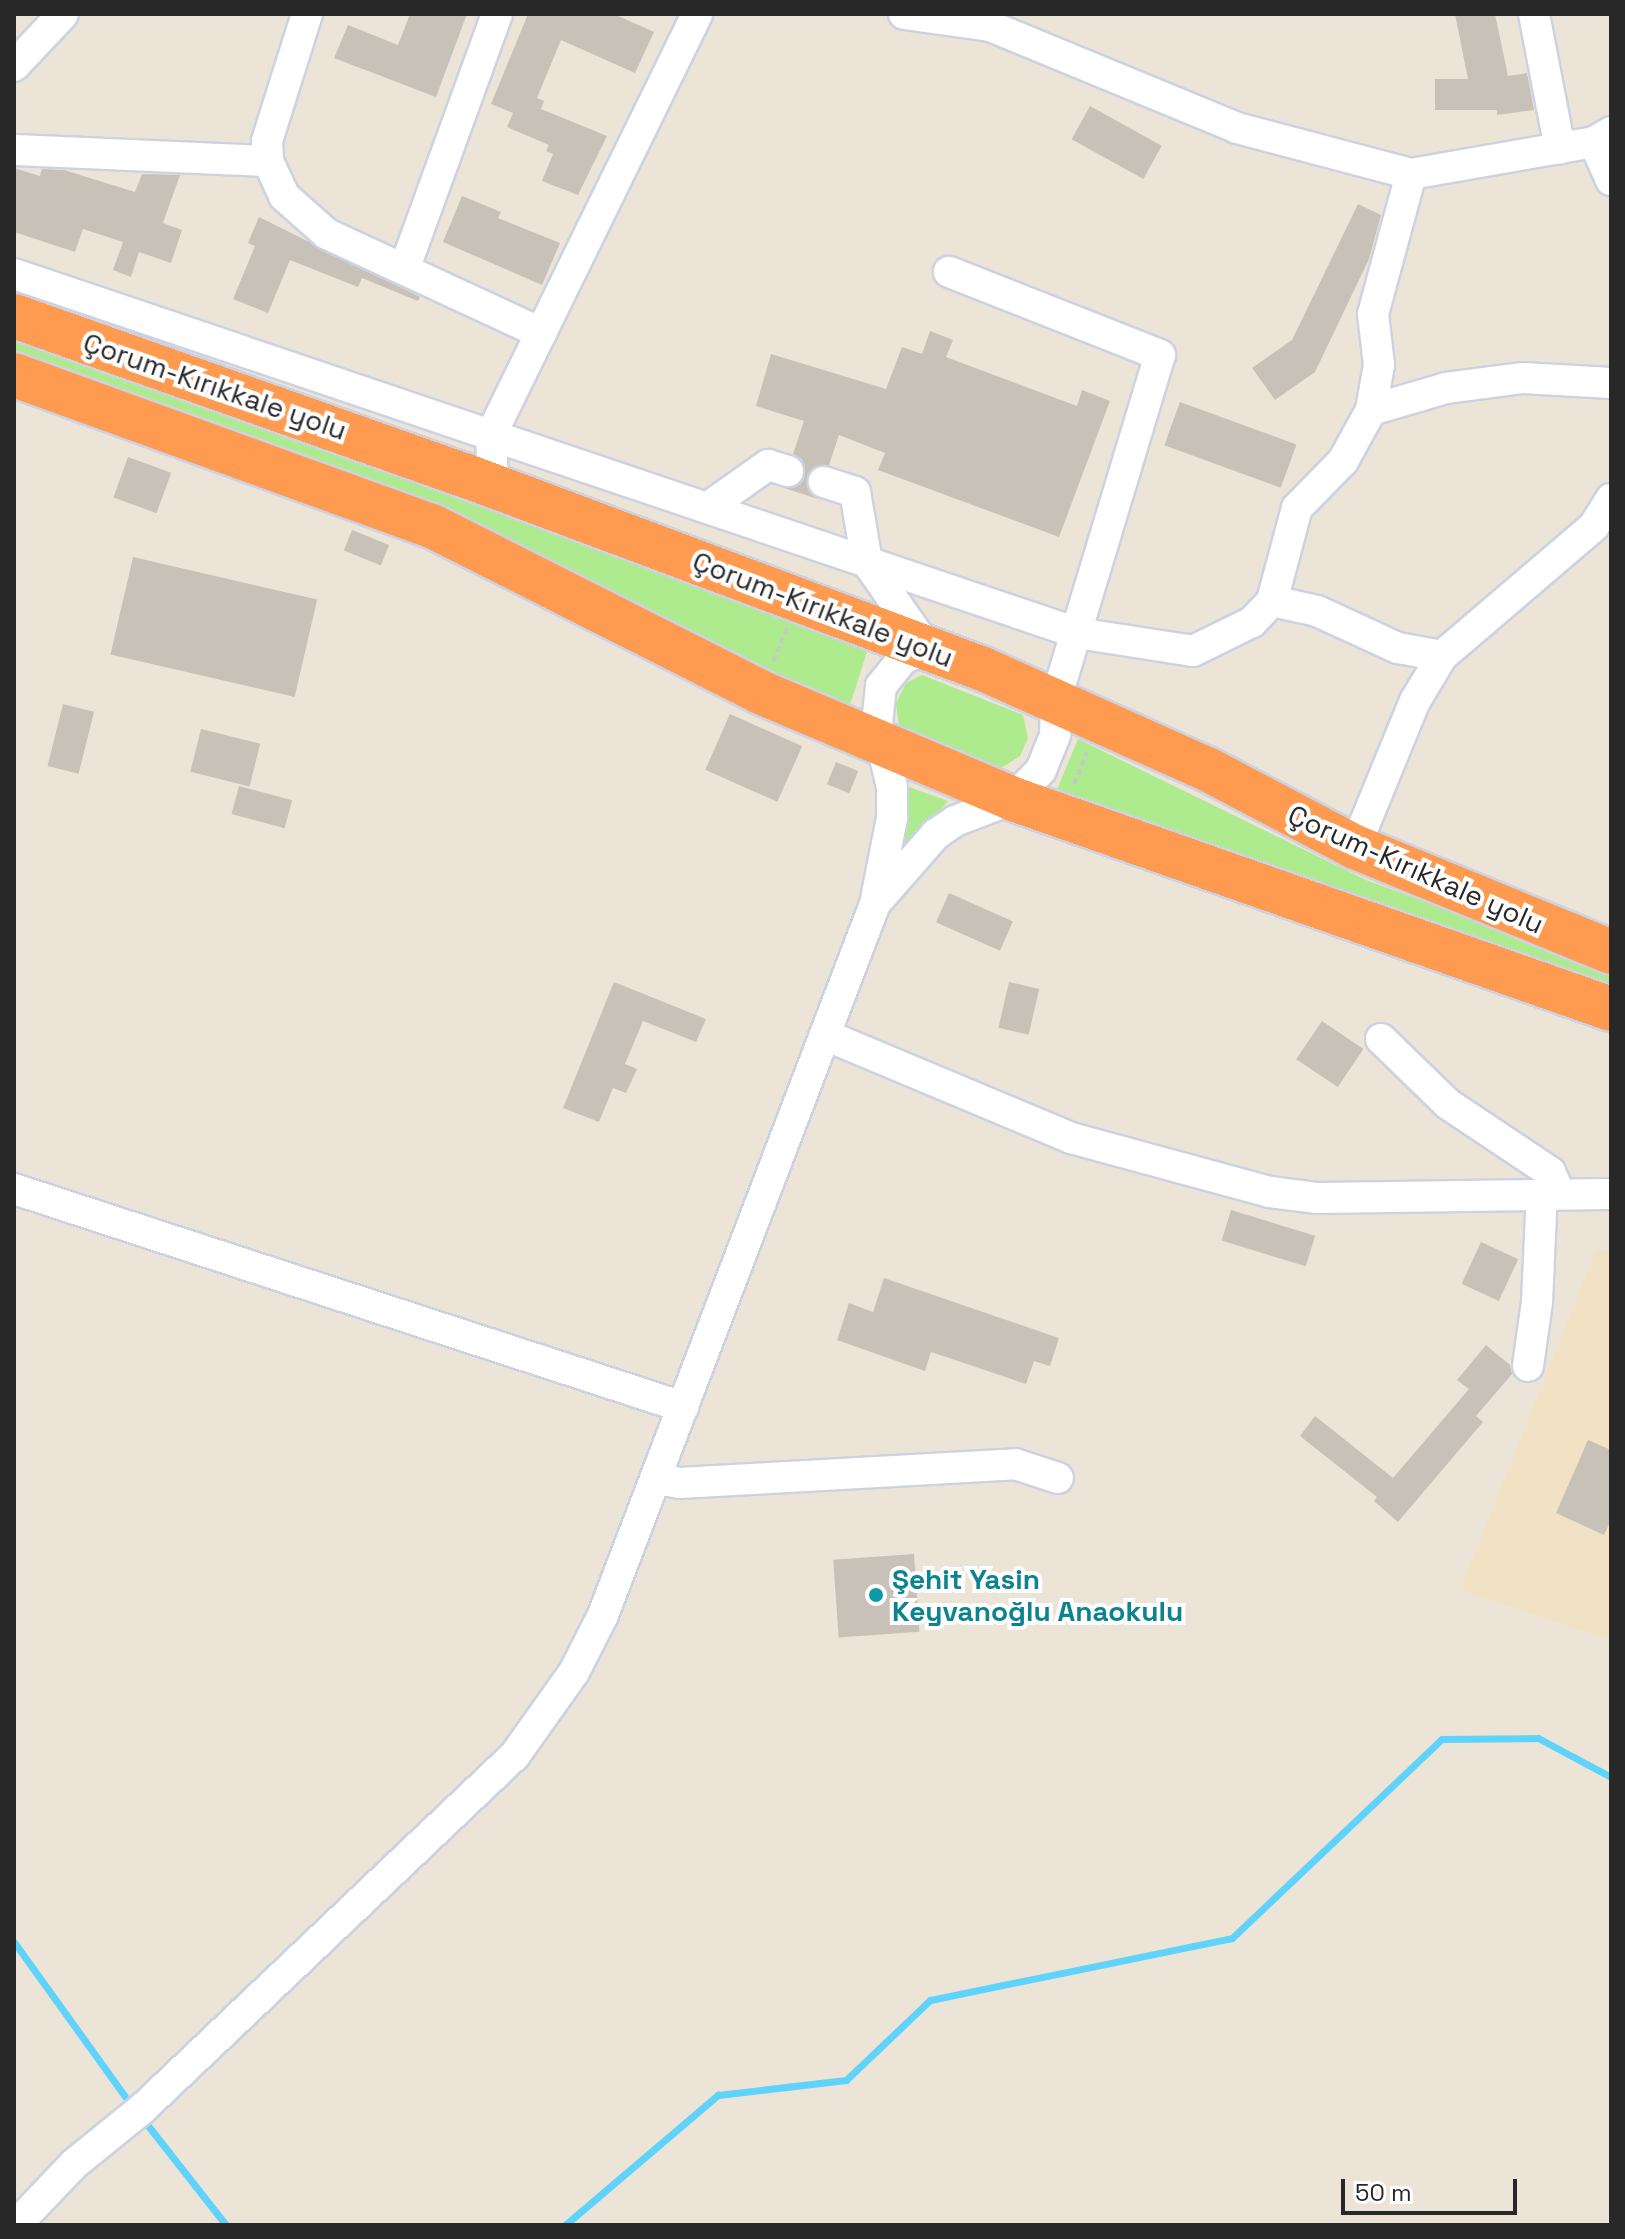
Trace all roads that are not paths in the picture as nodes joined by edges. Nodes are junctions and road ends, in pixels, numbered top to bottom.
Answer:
1 (63, 14) edge
2 (307, 14) edge
3 (497, 14) edge
4 (697, 14) edge
5 (904, 14) edge
6 (1534, 14) edge
7 (14, 66) edge
8 (1603, 137) edge
9 (1560, 149) junction
10 (14, 150) edge
11 (268, 161) junction
12 (1411, 174) junction
13 (1611, 180) edge
14 (405, 267) junction
15 (949, 272) dead end
16 (14, 274) edge
17 (14, 316) edge
18 (541, 333) junction
19 (212, 338) junction
20 (14, 375) edge
21 (198, 379) junction
22 (1611, 383) edge
23 (1371, 410) junction
24 (491, 435) junction
25 (788, 471) dead end
26 (824, 482) dead end
27 (493, 486) junction
28 (1611, 499) edge
29 (707, 508) junction
30 (867, 562) junction
31 (1272, 601) junction
32 (1077, 633) junction
33 (927, 648) junction
34 (1442, 656) junction
35 (1056, 699) junction
36 (880, 744) junction
37 (1013, 799) junction
38 (1355, 847) junction
39 (875, 904) junction
40 (1611, 952) edge
41 (1611, 1009) edge
42 (825, 1035) junction
43 (1381, 1039) dead end
44 (14, 1189) edge
45 (1551, 1193) junction
46 (1611, 1194) edge
47 (1528, 1366) dead end
48 (683, 1407) junction
49 (1058, 1478) dead end
50 (657, 1479) junction
51 (16, 2225) edge

1 - 7 street
2 - 11 street
3 - 14 street
4 - 18 street
5 - 12 street
6 - 9 street
8 - 9 street
8 - 13 street
9 - 12 street
10 - 11 street
11 - 14 street
12 - 23 street
14 - 18 street
15 - 32 street
16 - 19 street
17 - 21 highway, Çorum-Kırıkkale yolu
18 - 24 street
19 - 21 street
19 - 24 street
20 - 36 highway, Çorum-Kırıkkale yolu
21 - 27 highway, Çorum-Kırıkkale yolu
22 - 23 street
23 - 31 street
24 - 27 street
24 - 29 street
25 - 29 street
26 - 30 street
27 - 33 highway, Çorum-Kırıkkale yolu
28 - 34 street
29 - 30 street
30 - 32 street
30 - 33 street
31 - 32 street
31 - 34 street
32 - 35 street
33 - 35 highway, Çorum-Kırıkkale yolu
33 - 36 street
34 - 38 street
35 - 37 street
35 - 38 highway, Çorum-Kırıkkale yolu
36 - 37 highway, Çorum-Kırıkkale yolu
36 - 39 street
37 - 39 street
37 - 41 highway, Çorum-Kırıkkale yolu
38 - 40 highway, Çorum-Kırıkkale yolu
39 - 42 street
42 - 45 street
42 - 48 street
43 - 45 street
44 - 48 street
45 - 46 street
45 - 47 street
48 - 50 street
49 - 50 street
50 - 51 street

